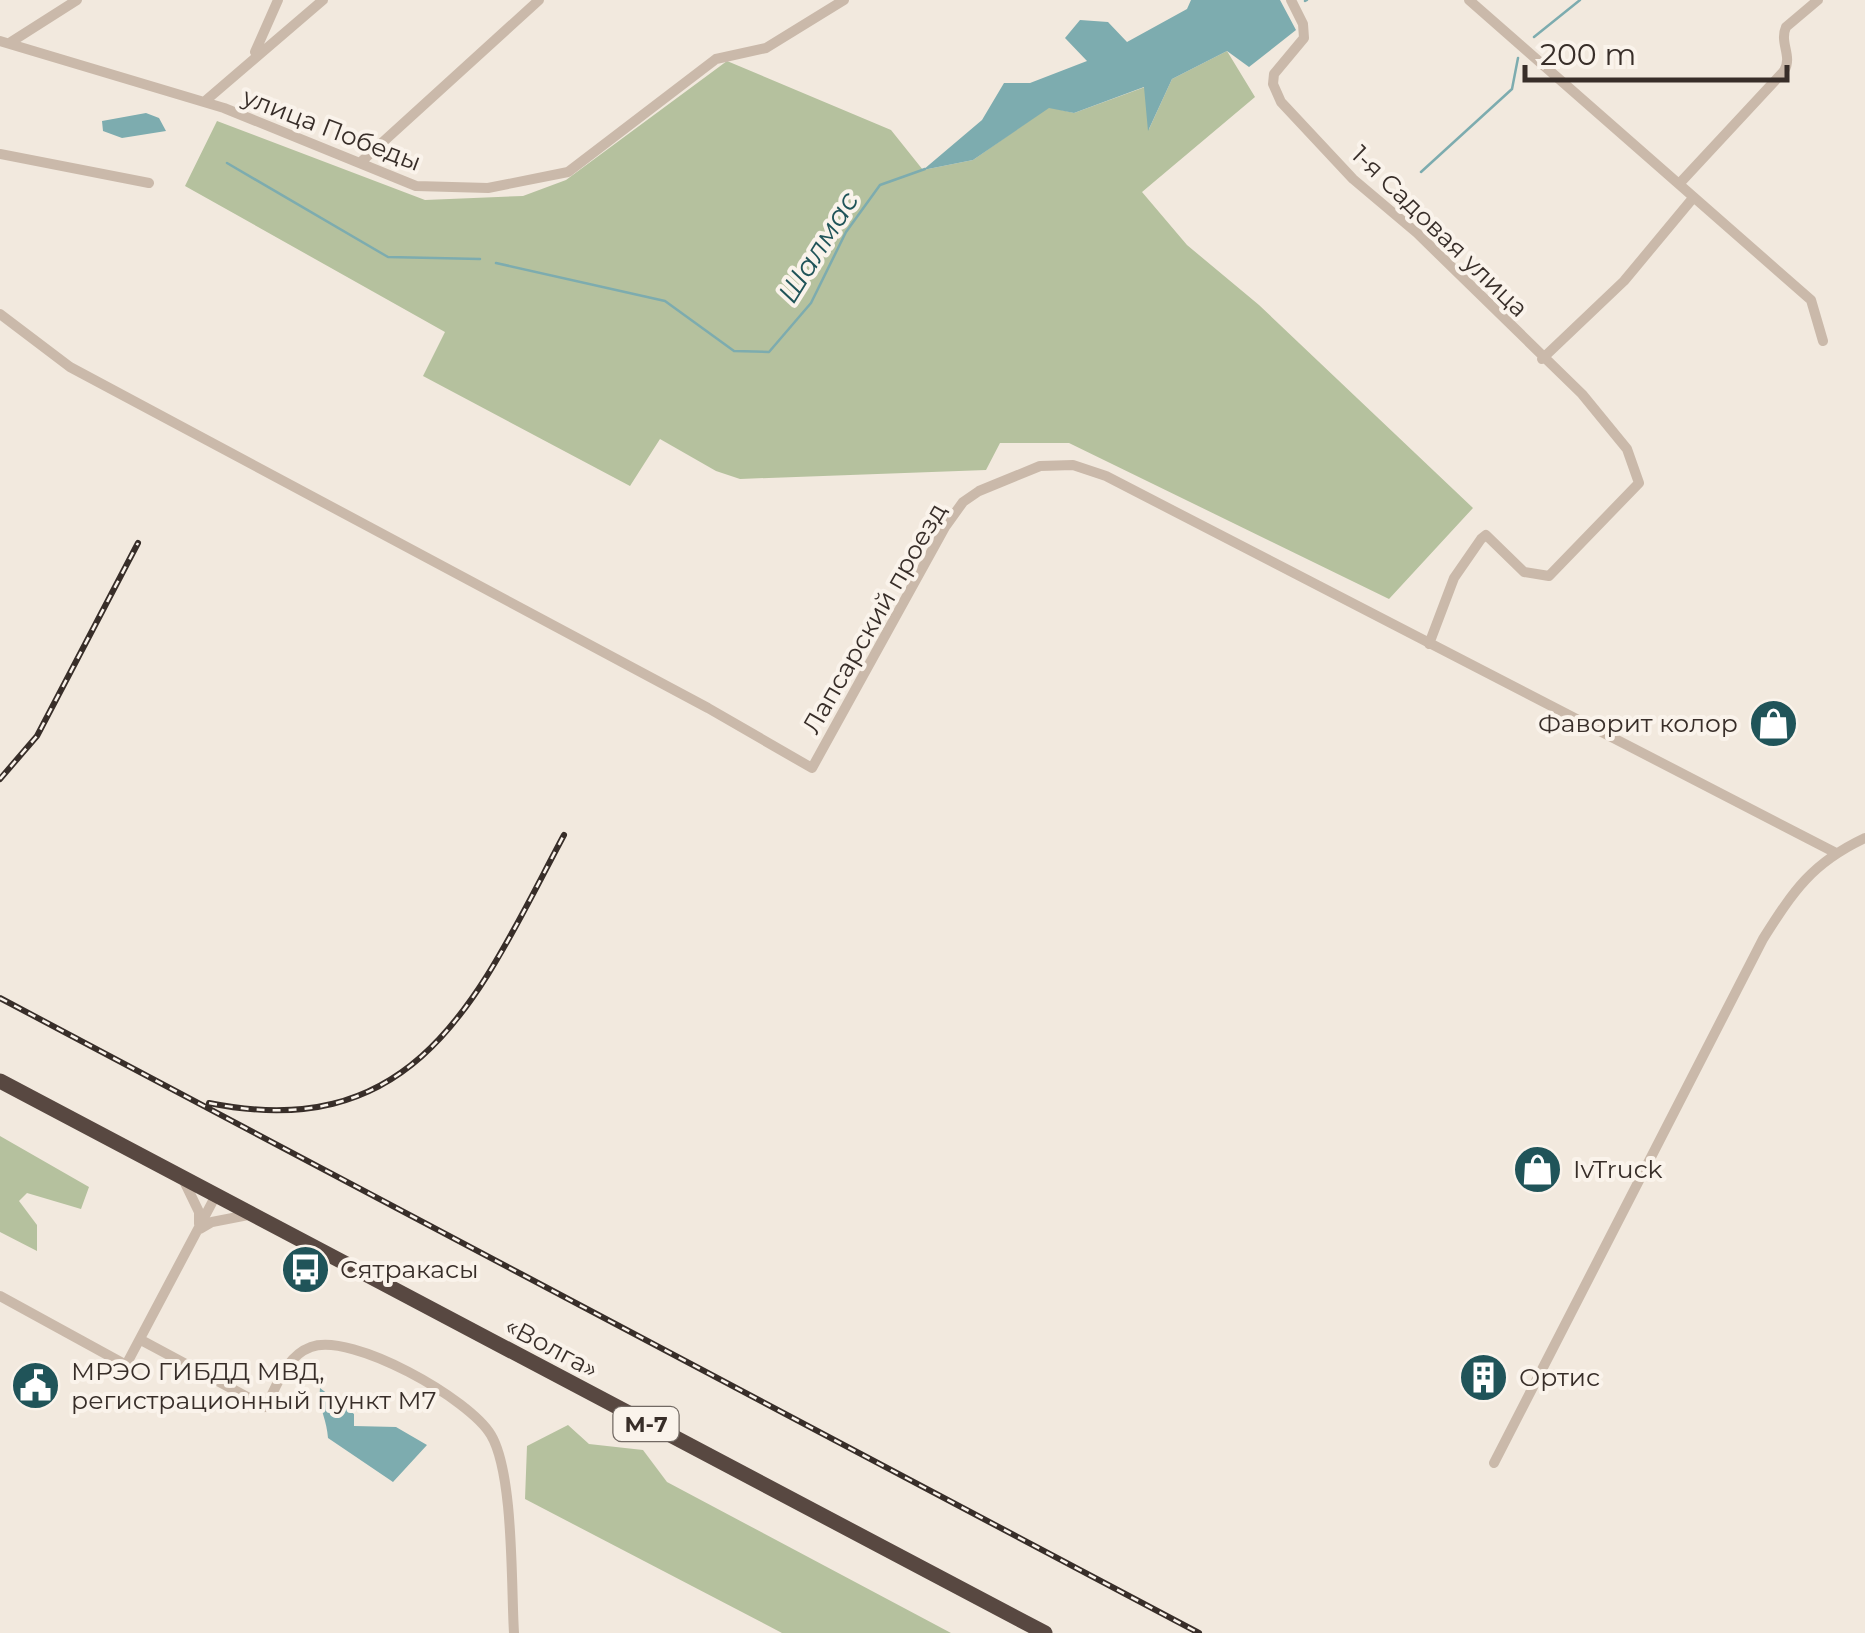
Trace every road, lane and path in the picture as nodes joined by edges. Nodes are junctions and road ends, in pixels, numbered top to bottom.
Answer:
1 (77, 0) edge
2 (278, 0) edge
3 (323, 0) edge
4 (538, 0) edge
5 (844, 0) edge
6 (1291, 0) edge
7 (1468, 0) edge
8 (1818, 0) edge
9 (6, 41) edge
10 (253, 58) junction
11 (204, 102) junction
12 (0, 154) edge
13 (362, 161) junction
14 (149, 183) dead end
15 (1679, 184) junction
16 (1692, 198) junction
17 (0, 314) edge
18 (1823, 341) dead end
19 (1542, 359) junction
20 (1429, 644) junction
21 (1865, 838) edge
22 (1836, 853) junction
23 (0, 1081) edge
24 (184, 1180) junction
25 (215, 1197) junction
26 (248, 1215) junction
27 (199, 1230) junction
28 (0, 1296) edge
29 (141, 1340) junction
30 (1494, 1463) dead end
31 (514, 1633) edge
32 (1045, 1633) edge

1 - 9 street
2 - 10 street
3 - 10 street
4 - 13 street
5 - 13 street, улица Победы
6 - 19 street, 1-я Садовая улица
7 - 15 street
8 - 15 street
9 - 11 street, улица Победы
10 - 11 street
11 - 13 street, улица Победы
12 - 14 street
15 - 16 street
16 - 18 street
16 - 19 street
17 - 20 street, Лапсарский проезд
19 - 20 street, 1-я Садовая улица
20 - 22 street, Лапсарский проезд
21 - 22 street
22 - 30 street
23 - 24 highway, «Волга»
24 - 25 highway, «Волга»
24 - 27 street
25 - 26 highway, «Волга»
25 - 27 street
26 - 27 street
26 - 32 highway, «Волга» / М-7
27 - 29 street
28 - 29 street
29 - 31 street

